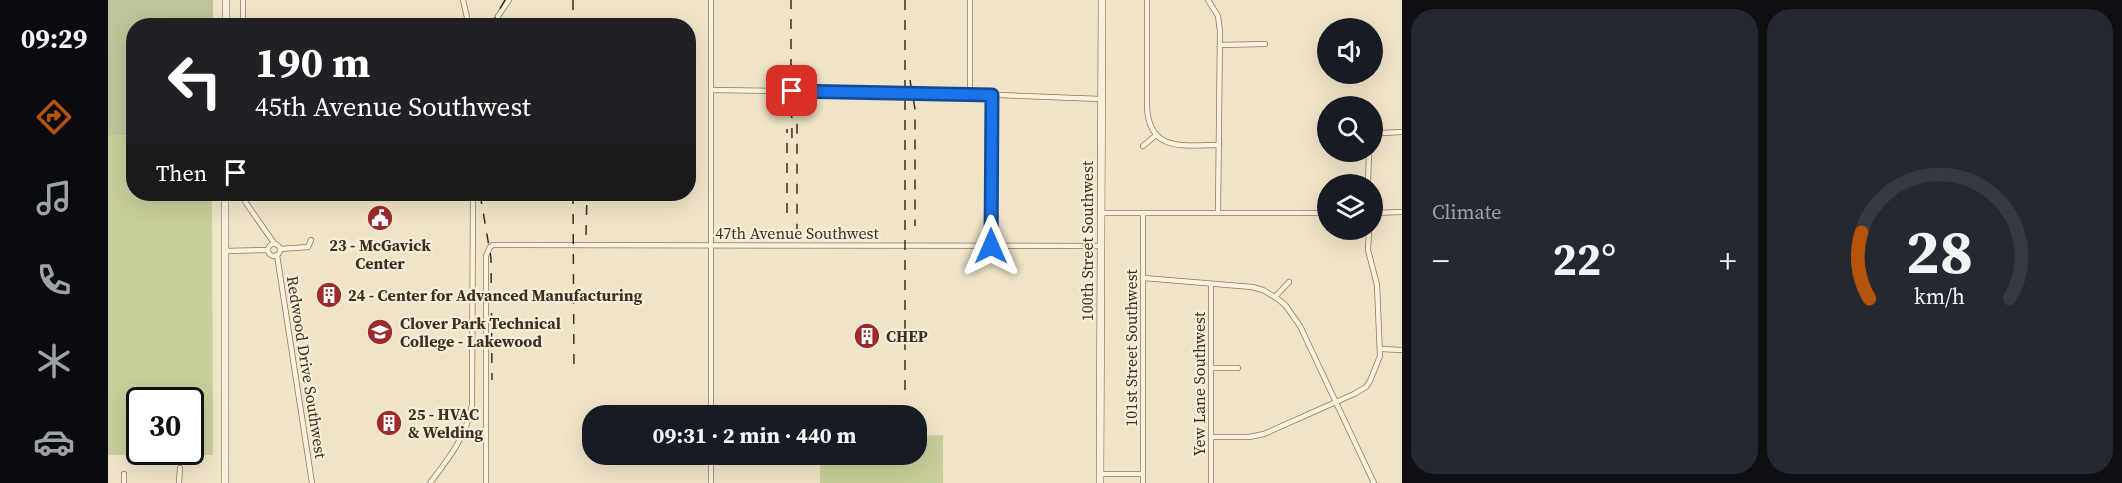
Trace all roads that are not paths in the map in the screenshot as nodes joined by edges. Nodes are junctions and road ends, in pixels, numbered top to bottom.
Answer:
1 (226, 0) edge
2 (243, 0) edge
3 (463, 0) edge
4 (509, 0) edge
5 (711, 0) edge
6 (970, 0) edge
7 (1102, 0) edge
8 (1148, 0) edge
9 (1208, 0) edge
10 (226, 18) edge
11 (243, 18) edge
12 (467, 18) edge
13 (498, 18) edge
14 (1265, 44) dead end
15 (1220, 45) junction
16 (711, 90) junction
17 (970, 94) junction
18 (992, 95) junction
19 (1101, 99) junction
20 (1402, 132) edge
21 (1383, 133) edge
22 (1155, 136) junction
23 (1219, 145) junction
24 (1143, 146) dead end
25 (225, 201) edge
26 (245, 201) edge
27 (473, 201) edge
28 (1218, 212) junction
29 (1402, 212) edge
30 (1101, 213) junction
31 (1143, 213) junction
32 (1317, 213) edge
33 (1383, 213) edge
34 (311, 240) dead end
35 (1368, 240) edge
36 (274, 243) junction
37 (711, 245) junction
38 (991, 246) junction
39 (1101, 246) junction
40 (280, 249) junction
41 (267, 250) junction
42 (225, 251) junction
43 (277, 255) junction
44 (1144, 278) junction
45 (1289, 282) dead end
46 (1211, 284) junction
47 (1275, 297) junction
48 (1381, 349) junction
49 (1402, 350) edge
50 (1211, 368) junction
51 (1239, 368) dead end
52 (1336, 402) junction
53 (711, 405) edge
54 (1211, 437) junction
55 (711, 465) edge
56 (180, 468) dead end
57 (124, 474) dead end
58 (1100, 474) junction
59 (1143, 474) junction
60 (124, 483) edge
61 (179, 483) edge
62 (225, 483) edge
63 (312, 483) edge
64 (430, 483) edge
65 (486, 483) edge
66 (711, 483) edge
67 (1100, 483) edge
68 (1143, 483) edge
69 (1211, 483) edge
70 (1374, 483) edge

1 - 10 main road
2 - 11 street
3 - 12 street
4 - 13 street
5 - 16 street
6 - 17 street
7 - 19 main road, 100th Street Southwest
8 - 22 street
9 - 15 street
14 - 15 street
15 - 23 street
16 - 17 street
16 - 37 street
17 - 18 street
18 - 19 street
18 - 38 street
19 - 30 main road, 100th Street Southwest
20 - 21 street
22 - 23 street
22 - 24 street
23 - 28 street
25 - 42 main road
26 - 36 street
27 - 64 street
28 - 31 street
28 - 32 street
29 - 33 street
30 - 31 street
30 - 39 main road, 100th Street Southwest
31 - 44 street, 101st Street Southwest
34 - 40 street
35 - 48 street
36 - 40 street
36 - 41 street
37 - 38 street, 47th Avenue Southwest
37 - 53 street
37 - 65 street, 47th Avenue Southwest
38 - 39 street, 47th Avenue Southwest
39 - 58 main road, 100th Street Southwest
40 - 43 street
41 - 42 street
41 - 43 street
42 - 62 main road
43 - 63 street, Redwood Drive Southwest
44 - 46 street
44 - 59 street, 101st Street Southwest
45 - 47 street
46 - 47 street
46 - 50 street, Yew Lane Southwest
47 - 52 street
48 - 49 street
48 - 52 street
50 - 51 street
50 - 54 street, Yew Lane Southwest
52 - 54 street
52 - 70 street
54 - 69 street, Yew Lane Southwest
55 - 66 street
56 - 61 street
57 - 60 street
58 - 59 street
58 - 67 main road, 100th Street Southwest
59 - 68 street, 101st Street Southwest

